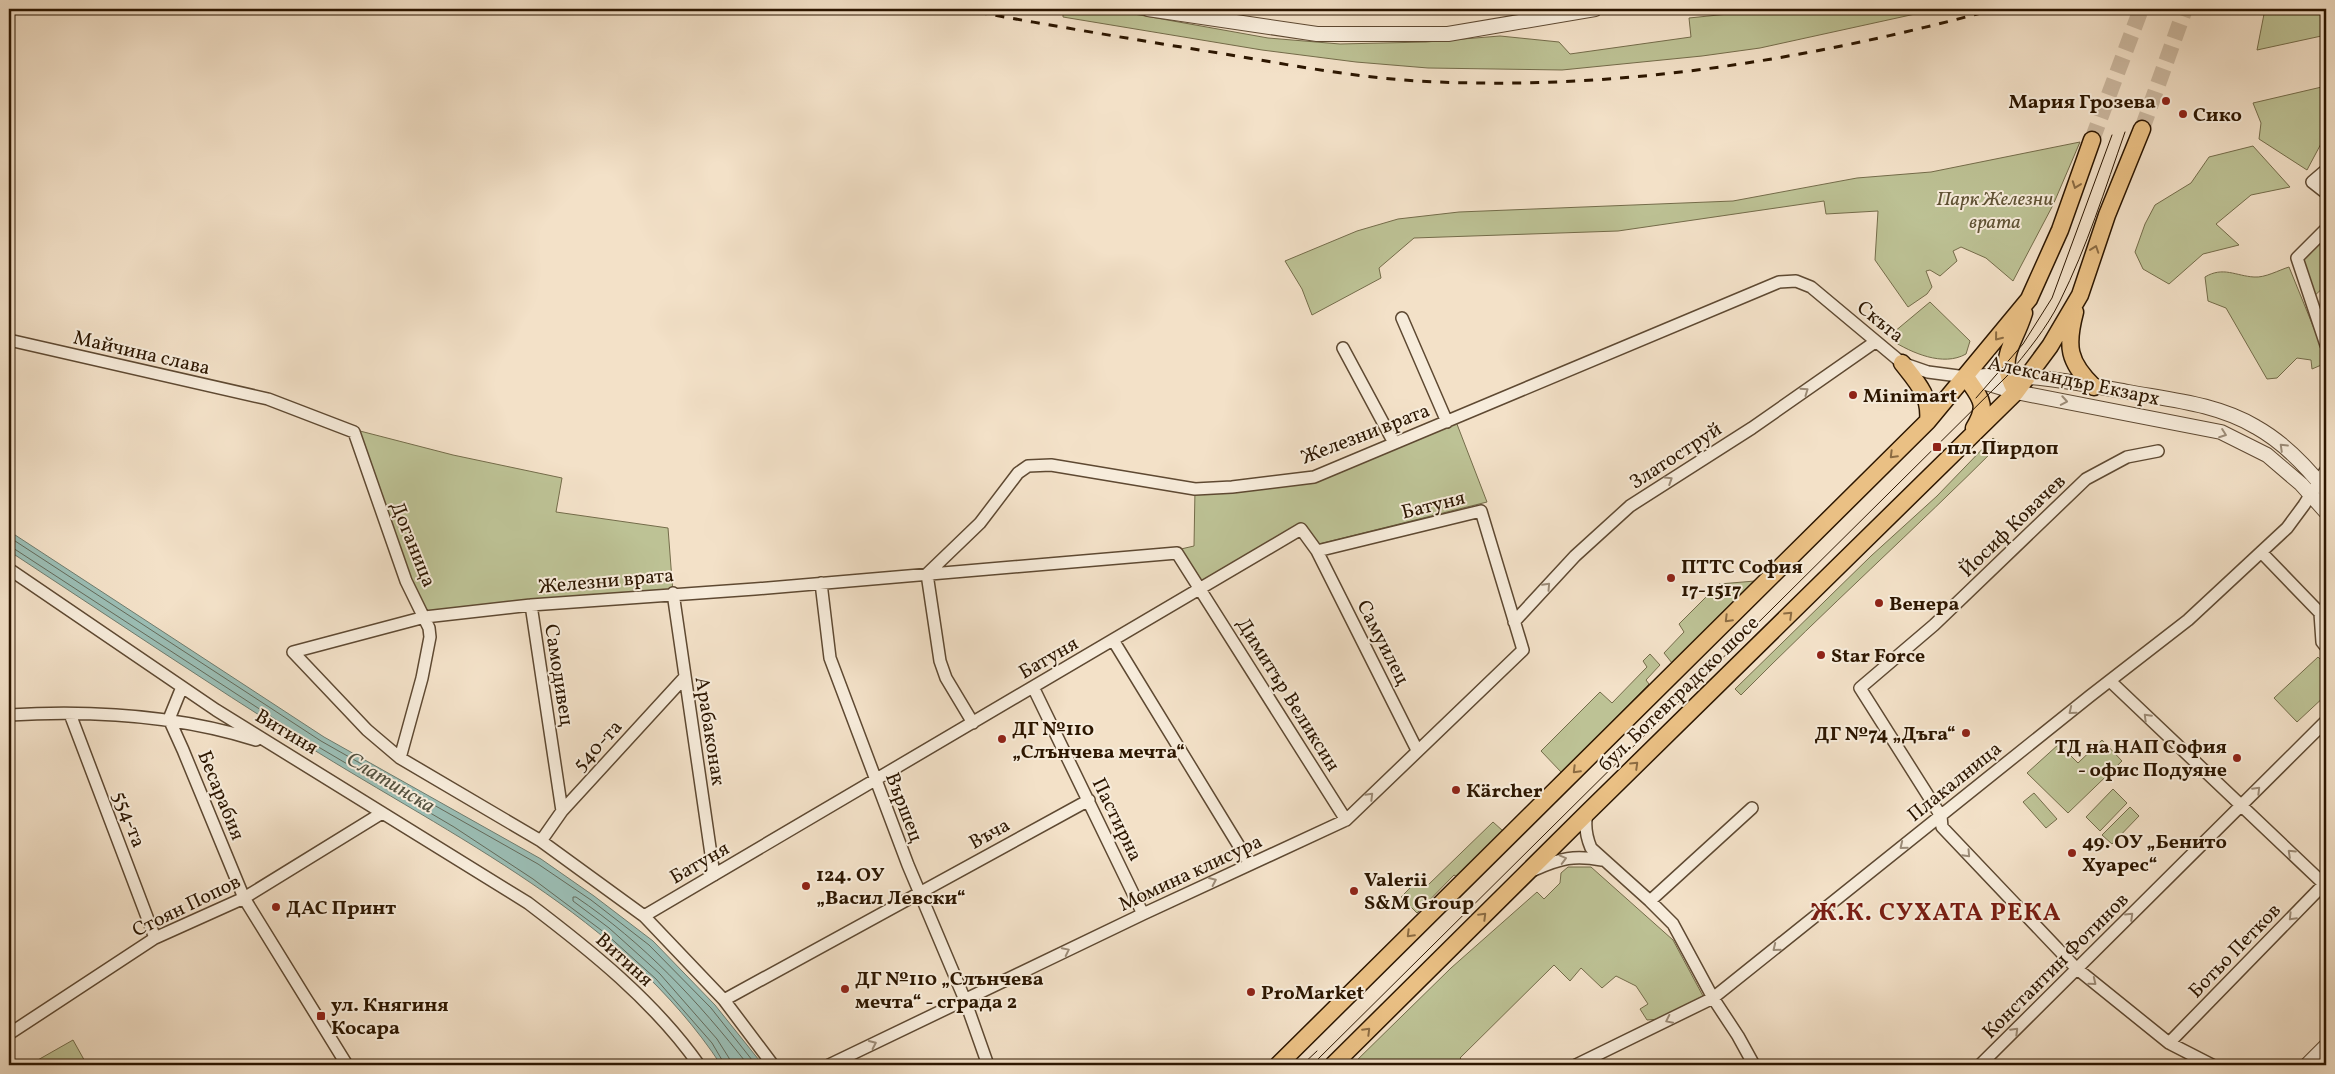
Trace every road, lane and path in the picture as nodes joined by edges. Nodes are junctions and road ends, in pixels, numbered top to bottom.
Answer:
1 (1148, 9) edge
2 (1595, 9) edge
3 (2142, 129) tunnel mouth
4 (2092, 140) tunnel mouth
5 (2326, 170) edge
6 (2326, 193) edge
7 (2326, 229) edge
8 (1779, 282) joint
9 (2080, 295) junction
10 (2029, 299) junction
11 (1402, 318) dead end
12 (9, 340) edge
13 (1875, 342) junction
14 (2326, 345) edge
15 (1343, 348) dead end
16 (1902, 363) junction
17 (2007, 376) junction
18 (1966, 377) junction
19 (2029, 377) junction
20 (2094, 387) junction
21 (2016, 392) junction
22 (268, 399) joint
23 (1928, 421) junction
24 (1447, 422) junction
25 (1394, 443) junction
26 (1964, 444) junction
27 (2158, 451) dead end
28 (2324, 480) edge
29 (2311, 494) junction
30 (2326, 512) edge
31 (1316, 552) junction
32 (2262, 553) junction
33 (9, 569) edge
34 (927, 574) junction
35 (821, 583) junction
36 (1201, 589) junction
37 (673, 593) junction
38 (531, 605) junction
39 (425, 617) junction
40 (1514, 622) junction
41 (1114, 640) junction
42 (2326, 647) edge
43 (293, 652) joint
44 (684, 678) junction
45 (2110, 681) junction
46 (182, 686) junction
47 (1033, 688) junction
48 (70, 714) junction
49 (9, 715) edge
50 (168, 720) junction
51 (2326, 721) edge
52 (973, 723) junction
53 (270, 744) junction
54 (1417, 750) junction
55 (400, 758) junction
56 (875, 780) junction
57 (1089, 800) junction
58 (2241, 806) junction
59 (1752, 808) dead end
60 (562, 811) junction
61 (1587, 812) junction
62 (382, 813) junction
63 (1941, 816) junction
64 (1346, 820) junction
65 (541, 841) junction
66 (1602, 860) junction
67 (1250, 864) junction
68 (1526, 874) junction
69 (714, 875) junction
70 (2326, 884) edge
71 (919, 893) junction
72 (244, 898) junction
73 (1650, 901) junction
74 (1143, 914) junction
75 (644, 916) junction
76 (155, 938) junction
77 (2076, 968) junction
78 (1713, 998) junction
79 (724, 1000) junction
80 (965, 1000) junction
81 (9, 1034) edge
82 (2169, 1044) junction
83 (2326, 1046) edge
84 (347, 1065) edge
85 (699, 1065) edge
86 (773, 1065) edge
87 (828, 1065) edge
88 (988, 1065) edge
89 (1278, 1065) edge
90 (1332, 1065) edge
91 (1576, 1065) edge
92 (1754, 1065) edge
93 (1980, 1065) edge
94 (2212, 1065) edge
95 (2307, 1065) edge

1 - 2 street
9 -> 3 main road, бул. Ботевградско шосе
4 -> 10 main road, бул. Ботевградско шосе
5 - 6 street
7 - 14 street
8 - 13 street, Скъта
8 - 24 street, Железни врата
9 - 19 main road, бул. Ботевградско шосе
9 - 20 main road
10 - 17 main road
10 -> 18 main road, бул. Ботевградско шосе
11 - 24 street
12 - 22 street, Майчина слава
13 - 16 street, Скъта
40 -> 13 street, Златоструй
15 - 25 street
16 - 18 street, Скъта
16 - 23 main road
17 - 18 street, Александър Екзарх
17 - 19 street, Александър Екзарх
17 - 21 main road
18 - 21 street, Александър Екзарх
18 - 23 main road, бул. Ботевградско шосе
18 - 26 main road
19 - 20 street, Александър Екзарх
19 - 21 main road, бул. Ботевградско шосе
28 -> 20 street, Александър Екзарх
21 - 26 main road, бул. Ботевградско шосе
21 -> 29 street, Александър Екзарх
22 - 39 street, Доганица
23 -> 89 main road, бул. Ботевградско шосе
24 - 25 street, Железни врата
25 - 34 street, Железни врата
61 -> 26 main road, бул. Ботевградско шосе
27 - 63 street, Йосиф Ковачев
28 - 29 street, Плакалница
29 - 30 street, Александър Екзарх
29 - 32 street, Плакалница
31 - 36 street, Батуня
31 - 40 street, Батуня
31 - 54 street, Самуилец
32 - 42 street
32 - 45 street, Плакалница
33 - 46 street, Витиня
34 - 35 street, Железни врата
34 - 36 street, Железни врата
34 - 52 street
35 - 37 street, Железни врата
35 - 56 street, Вършец
36 - 41 street, Батуня
36 - 64 street, Димитър Великсин
37 - 38 street, Железни врата
37 - 44 street, Арабаконак
38 - 39 street, Железни врата
38 - 60 street, Самодивец
39 - 43 street, Железни врата
39 - 55 street, Доганица
40 - 54 street, Момина клисура
41 - 47 street, Батуня
41 - 67 street
43 - 55 street, Витиня
44 - 60 street, 540-та
44 - 69 street, Арабаконак
58 -> 45 street
45 -> 63 street, Плакалница
46 - 50 street
46 - 53 street, Витиня
47 - 52 street, Батуня
47 - 57 street, Пастирна
48 - 49 street
48 - 50 street
48 - 76 street, 554-та
50 - 53 street
50 - 72 street, Бесарабия
58 -> 51 street, Константин Фотинов
52 - 56 street, Батуня
53 - 62 street, Витиня
64 -> 54 street, Момина клисура
55 - 65 street, Витиня
56 - 69 street, Батуня
56 - 71 street, Вършец
57 - 71 street, Въча
57 - 74 street, Пастирна
70 -> 58 street
77 -> 58 street, Константин Фотинов
59 - 73 street
60 - 65 street, 540-та
61 - 66 street
61 - 68 main road, бул. Ботевградско шосе
62 - 72 street, Стоян Попов
62 - 85 street, Витиня
63 -> 77 street
63 -> 78 street, Плакалница
64 - 67 street, Момина клисура
65 - 75 street, Витиня
68 -> 66 street
66 - 73 street
74 -> 67 street, Момина клисура
90 -> 68 main road, бул. Ботевградско шосе
69 - 75 street, Батуня
70 -> 82 street, Ботьо Петков
71 - 79 street, Въча
71 - 80 street, Вършец
72 - 76 street, Стоян Попов
72 - 84 street, Бесарабия
73 - 78 street
80 -> 74 street, Момина клисура
75 - 79 street, Витиня
76 - 81 street, Стоян Попов
77 -> 82 street
93 -> 77 street, Константин Фотинов
78 -> 91 street, Плакалница
78 - 92 street
79 - 86 street, Витиня
87 -> 80 street, Момина клисура
80 - 88 street, Вършец
82 - 94 street
83 - 95 street

